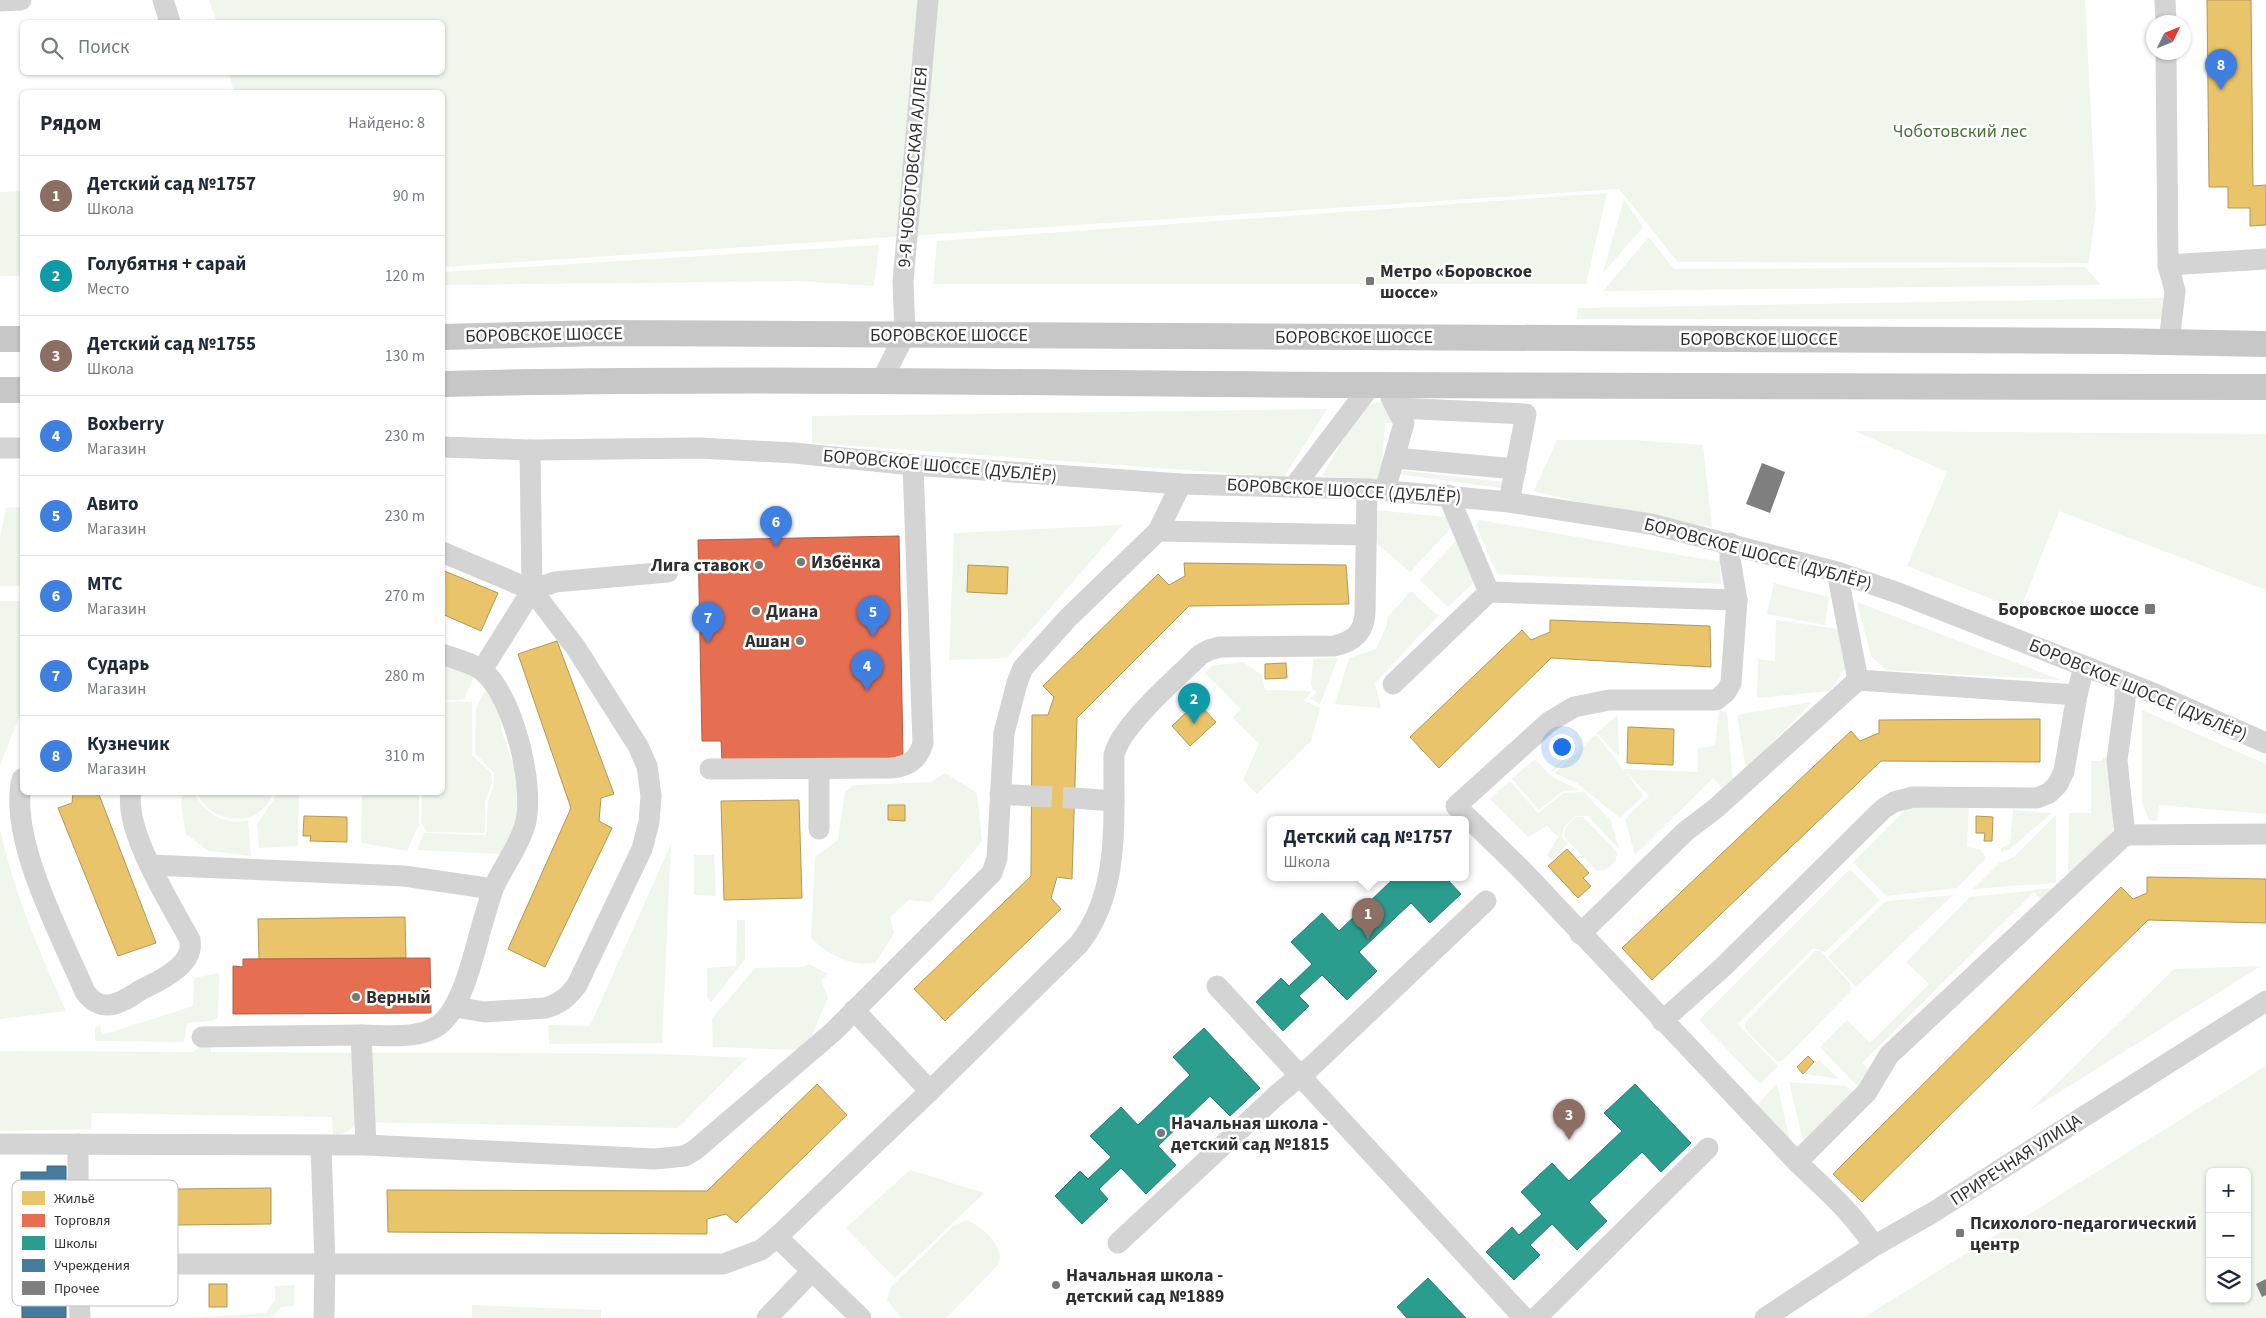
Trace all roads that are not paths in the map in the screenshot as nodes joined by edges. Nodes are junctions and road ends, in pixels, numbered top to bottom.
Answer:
1 (20, 0) edge
2 (164, 0) edge
3 (928, 0) edge
4 (2165, 0) edge
5 (0, 1) edge
6 (2166, 15) edge
7 (169, 20) edge
8 (2166, 60) edge
9 (2266, 259) edge
10 (2168, 265) junction
11 (905, 334) junction
12 (445, 337) edge
13 (0, 339) edge
14 (20, 339) edge
15 (2169, 343) junction
16 (2266, 344) edge
17 (882, 380) junction
18 (445, 384) edge
19 (1377, 385) junction
20 (2266, 387) edge
21 (0, 390) edge
22 (20, 390) edge
23 (1397, 408) junction
24 (445, 446) edge
25 (0, 448) edge
26 (20, 448) edge
27 (530, 450) junction
28 (1395, 458) junction
29 (913, 465) junction
30 (1516, 469) junction
31 (1181, 484) junction
32 (1294, 486) junction
33 (1376, 490) junction
34 (1448, 495) junction
35 (1508, 502) junction
36 (1158, 531) junction
37 (1366, 535) junction
38 (1730, 543) junction
39 (445, 553) edge
40 (668, 572) dead end
41 (1836, 572) junction
42 (532, 590) junction
43 (1489, 592) junction
44 (1737, 600) junction
45 (445, 655) edge
46 (2084, 666) junction
47 (482, 670) junction
48 (1858, 680) junction
49 (2125, 682) junction
50 (1393, 684) dead end
51 (2077, 695) junction
52 (2266, 743) edge
53 (710, 769) dead end
54 (819, 769) junction
55 (1000, 794) junction
56 (21, 795) edge
57 (131, 795) edge
58 (1031, 796) tunnel mouth
59 (1074, 798) tunnel mouth
60 (1114, 801) junction
61 (1466, 816) edge
62 (1469, 819) edge
63 (819, 829) dead end
64 (2266, 834) edge
65 (2125, 835) junction
66 (150, 864) junction
67 (493, 889) junction
68 (1486, 901) dead end
69 (1580, 934) junction
70 (1217, 986) dead end
71 (2266, 1001) edge
72 (455, 1007) junction
73 (854, 1010) junction
74 (1662, 1021) junction
75 (362, 1035) junction
76 (202, 1037) dead end
77 (1301, 1076) junction
78 (930, 1091) junction
79 (0, 1144) edge
80 (78, 1144) junction
81 (366, 1145) junction
82 (321, 1146) junction
83 (1708, 1148) dead end
84 (1797, 1162) junction
85 (78, 1180) edge
86 (777, 1237) junction
87 (1118, 1243) dead end
88 (1874, 1246) junction
89 (325, 1263) junction
90 (178, 1264) edge
91 (812, 1271) junction
92 (1785, 1312) edge
93 (324, 1318) edge
94 (767, 1318) edge
95 (861, 1318) edge
96 (1524, 1318) edge
97 (1536, 1318) edge
98 (1765, 1318) edge

1 - 5 street
2 - 7 street
3 - 11 street, 9-Я ЧОБОТОВСКАЯ АЛЛЕЯ
4 - 6 street
8 - 10 street
9 - 10 street
10 - 15 street
11 - 12 main road, БОРОВСКОЕ ШОССЕ
11 - 15 main road, БОРОВСКОЕ ШОССЕ
11 - 17 street
13 - 14 main road
15 - 16 main road, БОРОВСКОЕ ШОССЕ
17 - 18 main road
17 - 19 main road
19 - 20 main road
19 - 23 street
19 - 32 street
21 - 22 main road
23 - 28 street
23 - 30 street
24 - 27 street, БОРОВСКОЕ ШОССЕ (ДУБЛЁР)
25 - 26 street
27 - 29 street, БОРОВСКОЕ ШОССЕ (ДУБЛЁР)
27 - 42 street
28 - 30 street
28 - 33 street
29 - 31 street, БОРОВСКОЕ ШОССЕ (ДУБЛЁР)
29 - 54 street
30 - 35 street
31 - 32 street, БОРОВСКОЕ ШОССЕ (ДУБЛЁР)
31 - 36 street
32 - 33 street, БОРОВСКОЕ ШОССЕ (ДУБЛЁР)
33 - 34 street, БОРОВСКОЕ ШОССЕ (ДУБЛЁР)
33 - 37 street
34 - 35 street, БОРОВСКОЕ ШОССЕ (ДУБЛЁР)
34 - 43 street
35 - 38 street, БОРОВСКОЕ ШОССЕ (ДУБЛЁР)
36 - 37 street
36 - 55 street
37 - 60 street
38 - 41 street, БОРОВСКОЕ ШОССЕ (ДУБЛЁР)
38 - 44 street
39 - 42 street
40 - 42 street
41 - 46 street, БОРОВСКОЕ ШОССЕ (ДУБЛЁР)
41 - 48 street
42 - 47 street
42 - 72 street
43 - 44 street
43 - 50 street
44 - 61 street
45 - 47 street
46 - 49 street, БОРОВСКОЕ ШОССЕ (ДУБЛЁР)
46 - 51 street
47 - 67 street
48 - 51 street
48 - 69 street
49 - 52 street, БОРОВСКОЕ ШОССЕ (ДУБЛЁР)
49 - 65 street
51 - 74 street
53 - 54 street
54 - 63 street
55 - 58 street
55 - 73 street
56 - 66 street
57 - 66 street
59 - 60 street
60 - 78 street
62 - 69 street
64 - 65 street
65 - 84 street
66 - 67 street
67 - 72 street
68 - 77 street
69 - 74 street
70 - 77 street
71 - 88 street, ПРИРЕЧНАЯ УЛИЦА
72 - 75 street
73 - 78 street
73 - 81 street
74 - 84 street
75 - 76 street
75 - 81 street
77 - 87 street
77 - 96 street
78 - 86 street
79 - 80 street
80 - 82 street
80 - 85 street
81 - 82 street
82 - 89 street
83 - 97 street
84 - 88 street
86 - 89 street
86 - 91 street
88 - 92 street, ПРИРЕЧНАЯ УЛИЦА
89 - 90 street
89 - 93 street
91 - 94 street
91 - 95 street
92 - 98 street, ПРИРЕЧНАЯ УЛИЦА

